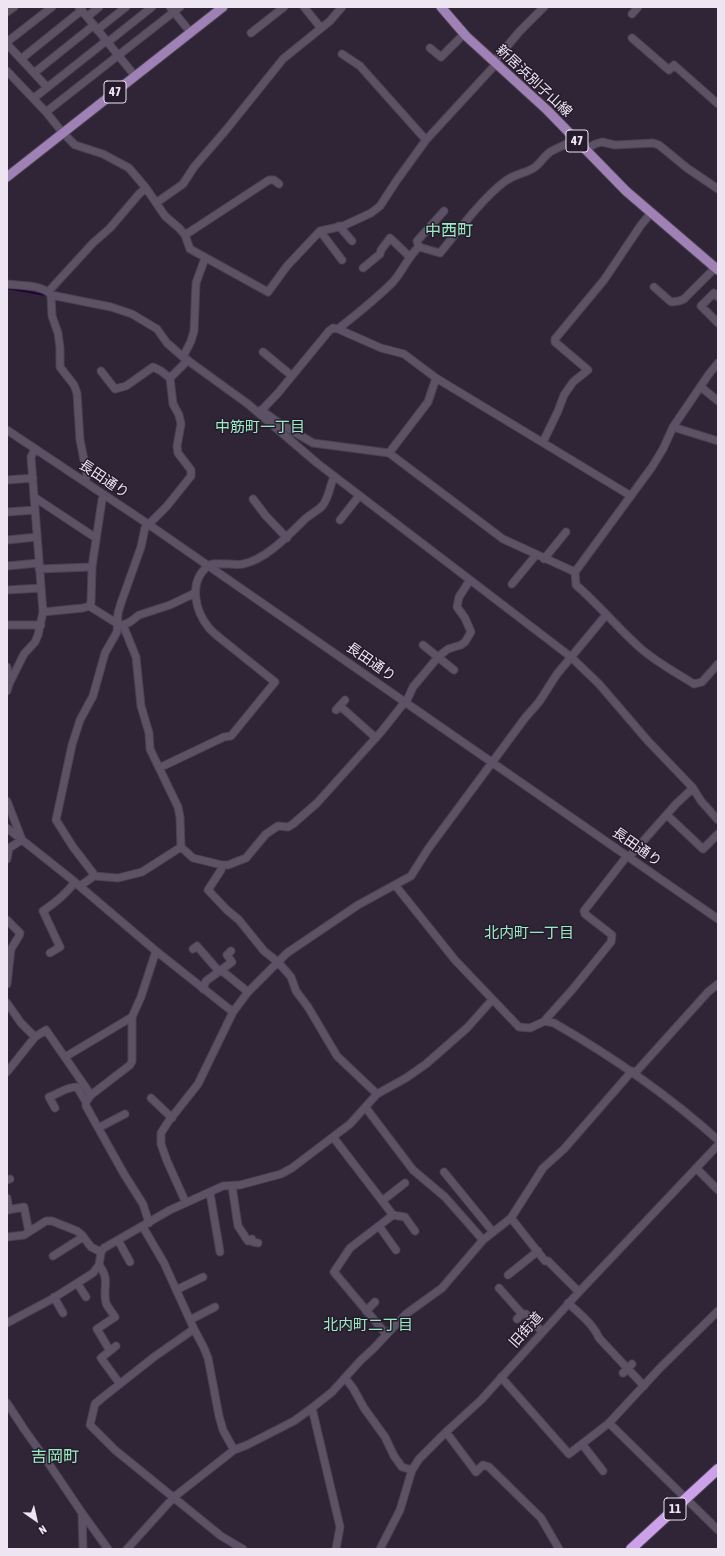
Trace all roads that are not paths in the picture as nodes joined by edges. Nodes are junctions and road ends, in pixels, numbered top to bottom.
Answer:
1 (14, 7) edge
2 (52, 7) edge
3 (99, 7) edge
4 (126, 7) edge
5 (152, 7) edge
6 (223, 7) edge
7 (284, 7) edge
8 (304, 7) edge
9 (342, 7) edge
10 (441, 7) edge
11 (544, 7) edge
12 (80, 9) edge
13 (175, 9) edge
14 (7, 12) edge
15 (87, 17) junction
16 (96, 27) junction
17 (321, 28) junction
18 (190, 32) junction
19 (251, 33) dead end
20 (464, 34) junction
21 (632, 38) dead end
22 (107, 42) junction
23 (7, 43) edge
24 (430, 48) dead end
25 (342, 54) dead end
26 (118, 56) junction
27 (21, 59) junction
28 (495, 63) junction
29 (7, 71) edge
30 (34, 73) junction
31 (135, 76) junction
32 (47, 87) junction
33 (34, 98) junction
34 (718, 104) edge
35 (46, 112) junction
36 (63, 133) junction
37 (574, 139) junction
38 (426, 140) junction
39 (585, 150) junction
40 (7, 177) edge
41 (279, 184) dead end
42 (146, 188) junction
43 (718, 189) edge
44 (156, 203) junction
45 (444, 211) dead end
46 (651, 213) junction
47 (339, 226) junction
48 (320, 231) junction
49 (185, 235) junction
50 (352, 241) dead end
51 (419, 247) junction
52 (410, 257) junction
53 (205, 258) junction
54 (342, 260) dead end
55 (363, 268) dead end
56 (716, 269) edge
57 (7, 284) edge
58 (654, 287) dead end
59 (49, 294) junction
60 (718, 297) edge
61 (718, 323) edge
62 (338, 329) junction
63 (263, 352) dead end
64 (185, 358) junction
65 (718, 363) edge
66 (101, 371) dead end
67 (292, 376) junction
68 (170, 378) junction
69 (436, 378) junction
70 (701, 387) junction
71 (718, 401) edge
72 (260, 411) junction
73 (673, 427) junction
74 (7, 430) edge
75 (718, 441) edge
76 (543, 442) junction
77 (35, 449) junction
78 (389, 453) junction
79 (334, 477) junction
80 (33, 478) junction
81 (7, 480) edge
82 (85, 482) junction
83 (104, 495) junction
84 (359, 496) junction
85 (631, 496) junction
86 (34, 497) junction
87 (253, 499) dead end
88 (35, 510) junction
89 (7, 512) edge
90 (340, 520) dead end
91 (148, 524) junction
92 (566, 532) dead end
93 (37, 537) junction
94 (96, 538) junction
95 (287, 538) junction
96 (7, 540) edge
97 (536, 555) junction
98 (544, 559) junction
99 (7, 566) edge
100 (39, 566) junction
101 (207, 566) junction
102 (92, 567) junction
103 (575, 572) junction
104 (470, 580) junction
105 (512, 584) dead end
106 (41, 588) junction
107 (7, 590) edge
108 (195, 593) junction
109 (89, 606) junction
110 (43, 612) junction
111 (606, 615) junction
112 (41, 624) junction
113 (121, 624) junction
114 (7, 625) edge
115 (423, 645) dead end
116 (439, 656) junction
117 (571, 657) junction
118 (718, 664) edge
119 (7, 667) edge
120 (454, 670) dead end
121 (8, 687) edge
122 (404, 702) junction
123 (340, 705) dead end
124 (376, 738) junction
125 (492, 763) junction
126 (159, 768) junction
127 (693, 788) junction
128 (7, 801) edge
129 (667, 815) junction
130 (718, 820) edge
131 (7, 828) edge
132 (718, 834) edge
133 (22, 840) junction
134 (181, 847) junction
135 (628, 857) junction
136 (7, 859) edge
137 (222, 865) junction
138 (94, 876) junction
139 (77, 884) junction
140 (395, 885) junction
141 (718, 919) edge
142 (7, 920) edge
143 (193, 949) dead end
144 (156, 951) junction
145 (231, 951) dead end
146 (50, 953) dead end
147 (278, 962) junction
148 (220, 970) junction
149 (7, 984) edge
150 (718, 984) edge
151 (203, 989) junction
152 (248, 992) junction
153 (492, 1000) junction
154 (7, 1003) edge
155 (233, 1012) junction
156 (132, 1016) junction
157 (546, 1021) junction
158 (35, 1037) junction
159 (65, 1057) junction
160 (7, 1072) edge
161 (633, 1072) junction
162 (377, 1094) junction
163 (91, 1095) junction
164 (150, 1099) dead end
165 (86, 1102) junction
166 (55, 1108) dead end
167 (366, 1108) junction
168 (125, 1114) dead end
169 (170, 1119) junction
170 (98, 1128) junction
171 (333, 1137) junction
172 (718, 1140) edge
173 (718, 1145) edge
174 (696, 1168) junction
175 (444, 1172) dead end
176 (405, 1183) dead end
177 (232, 1186) junction
178 (718, 1190) edge
179 (210, 1193) junction
180 (7, 1198) edge
181 (382, 1201) junction
182 (186, 1203) junction
183 (8, 1210) edge
184 (393, 1215) junction
185 (511, 1218) junction
186 (146, 1225) junction
187 (378, 1226) junction
188 (415, 1231) dead end
189 (29, 1232) junction
190 (493, 1232) junction
191 (7, 1237) edge
192 (83, 1237) junction
193 (118, 1240) junction
194 (483, 1240) junction
195 (258, 1243) dead end
196 (396, 1250) dead end
197 (538, 1251) junction
198 (101, 1252) junction
199 (220, 1252) dead end
200 (53, 1256) dead end
201 (130, 1262) dead end
202 (99, 1265) junction
203 (508, 1276) dead end
204 (203, 1277) dead end
205 (77, 1283) junction
206 (176, 1290) junction
207 (579, 1292) junction
208 (500, 1293) dead end
209 (86, 1297) dead end
210 (54, 1298) junction
211 (375, 1302) dead end
212 (568, 1303) junction
213 (215, 1307) dead end
214 (366, 1311) junction
215 (718, 1311) edge
216 (63, 1313) dead end
217 (190, 1320) junction
218 (7, 1323) edge
219 (194, 1330) junction
220 (542, 1332) junction
221 (386, 1334) junction
222 (501, 1377) junction
223 (345, 1378) junction
224 (120, 1384) junction
225 (644, 1386) junction
226 (7, 1404) edge
227 (312, 1408) junction
228 (609, 1423) junction
229 (446, 1432) junction
230 (582, 1444) junction
231 (234, 1450) junction
232 (718, 1469) edge
233 (412, 1470) junction
234 (603, 1471) dead end
235 (174, 1497) junction
236 (686, 1499) junction
237 (82, 1513) junction
238 (718, 1530) edge
239 (83, 1549) edge
240 (108, 1549) edge
241 (127, 1549) edge
242 (243, 1549) edge
243 (336, 1549) edge
244 (380, 1549) edge
245 (559, 1549) edge
246 (631, 1549) edge

1 - 14 street
2 - 23 street
3 - 15 street
4 - 16 street
5 - 22 street
6 - 18 main road, 47
7 - 19 street
8 - 17 street
9 - 17 street
10 - 20 main road, 新居浜別子山線 / 47
11 - 28 street
12 - 15 street
12 - 27 street
13 - 18 street
13 - 26 street
15 - 16 street
16 - 22 street
16 - 30 street
17 - 44 street
18 - 31 main road, 47
20 - 24 street
20 - 28 main road, 新居浜別子山線 / 47
21 - 34 street
22 - 26 street
22 - 32 street
23 - 27 street
25 - 38 street
26 - 31 street
26 - 35 street
27 - 30 street
28 - 37 main road, 新居浜別子山線 / 47
28 - 38 street
29 - 33 street
30 - 32 street
31 - 36 main road, 47
32 - 33 street
33 - 35 street
35 - 36 street
36 - 40 main road, 47
36 - 42 street
37 - 39 main road, 新居浜別子山線 / 47
37 - 51 street
38 - 47 street
39 - 43 street
39 - 46 main road, 新居浜別子山線 / 47
41 - 49 street
42 - 44 street
42 - 59 street
44 - 49 street
45 - 51 street
46 - 56 main road, 新居浜別子山線 / 47
46 - 76 street
47 - 48 street
47 - 50 street
48 - 53 street
48 - 54 street
49 - 53 street
51 - 52 street
52 - 55 street
52 - 62 street
53 - 64 street
56 - 58 street
57 - 59 street
59 - 64 street
59 - 82 street
60 - 61 street
62 - 67 street
62 - 69 street
63 - 67 street
64 - 68 street
64 - 72 street
65 - 70 street
66 - 68 street
67 - 72 street
68 - 91 street
69 - 76 street
69 - 78 street
70 - 71 street
70 - 73 street
72 - 78 street
72 - 79 street
73 - 75 street
73 - 85 street
74 - 77 street, 長田通り
76 - 85 street
77 - 80 street
77 - 82 street, 長田通り
78 - 97 street
79 - 84 street
79 - 95 street
80 - 81 street
80 - 86 street
82 - 83 street, 長田通り
83 - 91 street, 長田通り
83 - 94 street
84 - 90 street
84 - 104 street
85 - 103 street
86 - 88 street
86 - 94 street
87 - 95 street
88 - 89 street
88 - 93 street
91 - 101 street, 長田通り
91 - 113 street
92 - 98 street
93 - 96 street
93 - 100 street
94 - 102 street
95 - 101 street
97 - 98 street
97 - 105 street
98 - 103 street
99 - 100 street
100 - 102 street
100 - 106 street
101 - 108 street
101 - 122 street, 長田通り
102 - 109 street
103 - 111 street
104 - 116 street
104 - 117 street
106 - 107 street
106 - 110 street
108 - 113 street
108 - 126 street
109 - 110 street
109 - 113 street
110 - 112 street
111 - 117 street
111 - 118 street
112 - 114 street
112 - 121 street
113 - 126 street
113 - 138 street
115 - 116 street
116 - 120 street
116 - 122 street
117 - 125 street
117 - 127 street
119 - 121 street
122 - 124 street
122 - 125 street, 長田通り
123 - 124 street
124 - 137 street
125 - 135 street, 長田通り
125 - 140 street
126 - 134 street
127 - 129 street
127 - 130 street
128 - 133 street
129 - 132 street
129 - 135 street
131 - 133 street
133 - 136 street
133 - 139 street
134 - 137 street
134 - 138 street
135 - 141 street, 長田通り
135 - 157 street
137 - 147 street
138 - 139 street
139 - 144 street
139 - 146 street
140 - 147 street
140 - 153 street
142 - 149 street
143 - 148 street
144 - 151 street
144 - 156 street
145 - 148 street
147 - 152 street
147 - 162 street
148 - 151 street
148 - 152 street
150 - 161 street
151 - 155 street
152 - 155 street
153 - 157 street
153 - 162 street
154 - 158 street
155 - 169 street
156 - 159 street
156 - 163 street
157 - 161 street
158 - 159 street
158 - 160 street
159 - 163 street
161 - 172 street
161 - 185 street
162 - 167 street
163 - 165 street
164 - 169 street
165 - 166 street
165 - 170 street
167 - 171 street
167 - 194 street
168 - 170 street
169 - 182 street
170 - 186 street
171 - 177 street
171 - 181 street
173 - 174 street, 旧街道
174 - 178 street
174 - 207 street, 旧街道
175 - 190 street
176 - 181 street
177 - 179 street
177 - 195 street
179 - 182 street
179 - 199 street
180 - 183 street
181 - 184 street
182 - 186 street
183 - 189 street
184 - 187 street
184 - 188 street
185 - 190 street
185 - 197 street
186 - 193 street
186 - 206 street
187 - 196 street
187 - 214 street
189 - 191 street
189 - 192 street
190 - 194 street
192 - 198 street
192 - 200 street
193 - 198 street
193 - 201 street
194 - 221 street
197 - 203 street
197 - 207 street
198 - 202 street
202 - 205 street
202 - 224 street
204 - 206 street
205 - 209 street
205 - 210 street
206 - 217 street
207 - 212 street, 旧街道
208 - 220 street
210 - 216 street
210 - 218 street
211 - 214 street
212 - 220 street, 旧街道
212 - 225 street
213 - 217 street
214 - 221 street
215 - 225 street
217 - 219 street
219 - 224 street
219 - 231 street
220 - 222 street, 旧街道
221 - 223 street
222 - 229 street, 旧街道
222 - 230 street
223 - 227 street
223 - 233 street
224 - 235 street
225 - 228 street
226 - 237 street
227 - 231 street
227 - 243 street
228 - 230 street
228 - 236 street
229 - 233 street, 旧街道
229 - 245 street
230 - 234 street
231 - 235 street
232 - 236 highway, 11
233 - 244 street, 旧街道
235 - 241 street
235 - 242 street
236 - 238 street
236 - 246 highway, 11
237 - 239 street
237 - 240 street

